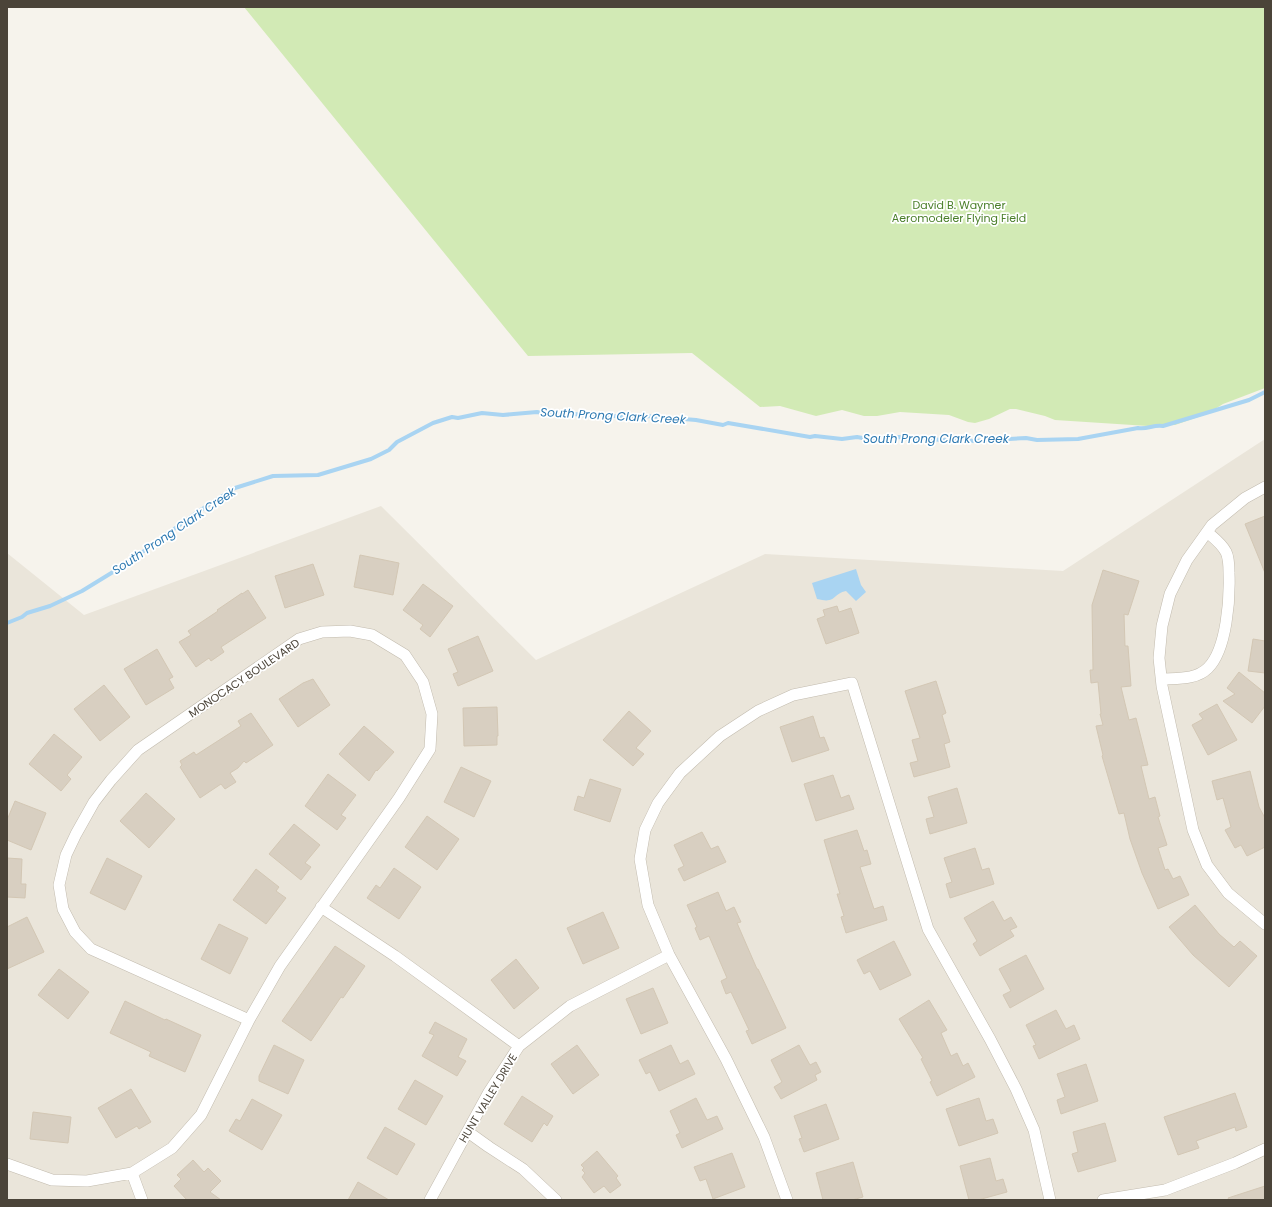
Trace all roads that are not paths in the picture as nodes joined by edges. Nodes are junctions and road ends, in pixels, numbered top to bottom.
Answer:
1 (1265, 487) edge
2 (1207, 532) junction
3 (1162, 679) junction
4 (321, 907) junction
5 (1265, 924) edge
6 (669, 955) junction
7 (249, 1020) junction
8 (519, 1046) junction
9 (468, 1132) junction
10 (1265, 1148) edge
11 (7, 1164) edge
12 (132, 1173) junction
13 (142, 1200) edge
14 (430, 1200) edge
15 (556, 1200) edge
16 (787, 1200) edge
17 (1050, 1200) edge
18 (1103, 1200) edge

1 - 2 street
2 - 3 street
2 - 3 street
3 - 5 street
4 - 7 street, MONOCACY BOULEVARD
4 - 7 street, MONOCACY BOULEVARD
4 - 8 street
6 - 8 street, HUNT VALLEY DRIVE
6 - 16 street
6 - 17 street
7 - 12 street, MONOCACY BOULEVARD
8 - 9 street, HUNT VALLEY DRIVE
9 - 14 street, HUNT VALLEY DRIVE
9 - 15 street
10 - 18 street
11 - 12 street, MONOCACY BOULEVARD
12 - 13 street

